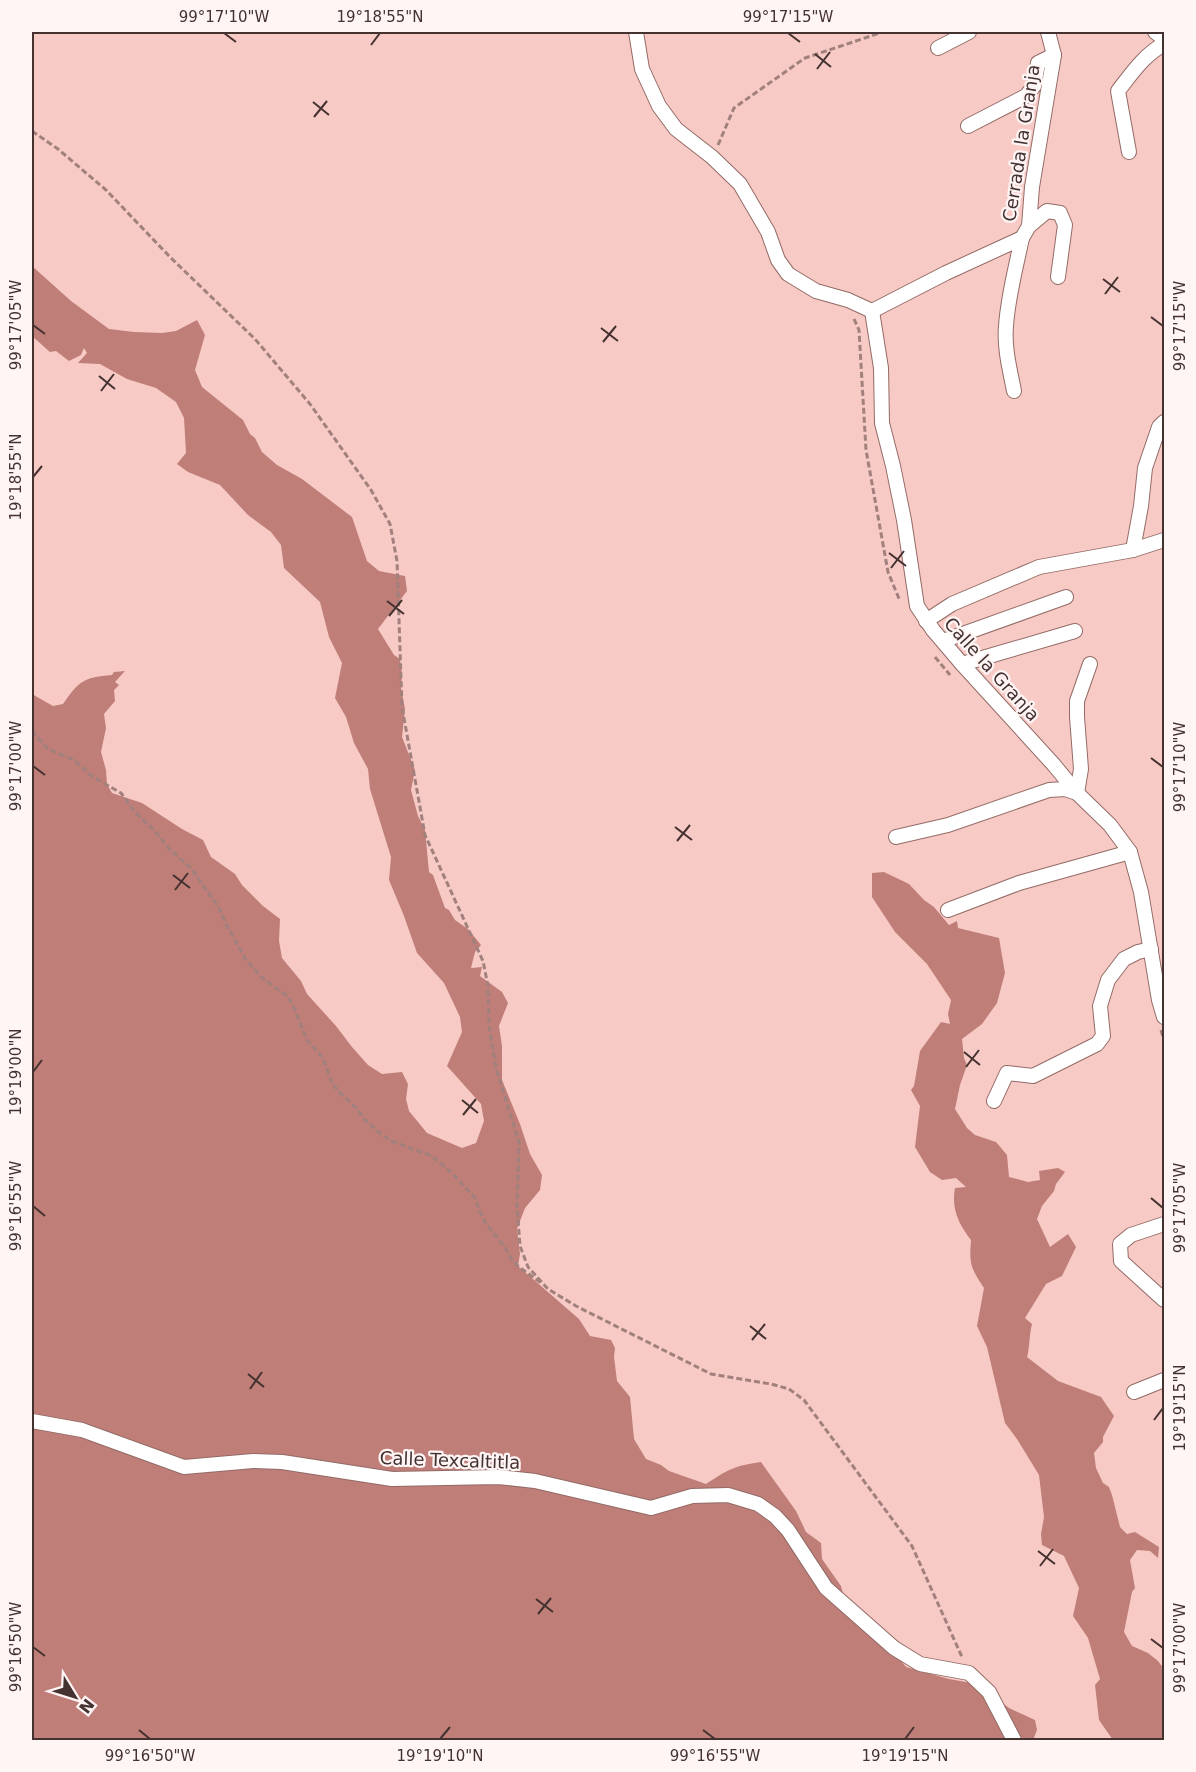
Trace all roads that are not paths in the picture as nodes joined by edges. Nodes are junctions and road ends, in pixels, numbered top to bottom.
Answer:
1 (636, 32) edge
2 (969, 32) edge
3 (1048, 32) edge
4 (1155, 32) edge
5 (1164, 39) edge
6 (1164, 44) edge
7 (938, 48) dead end
8 (1054, 55) junction
9 (968, 126) dead end
10 (1129, 152) dead end
11 (1025, 232) junction
12 (1058, 277) dead end
13 (872, 310) junction
14 (1014, 391) dead end
15 (1164, 422) edge
16 (1164, 540) edge
17 (1133, 550) junction
18 (1066, 597) dead end
19 (926, 621) junction
20 (1075, 631) dead end
21 (944, 641) junction
22 (962, 664) junction
23 (1090, 664) dead end
24 (1077, 793) junction
25 (896, 837) dead end
26 (1130, 852) junction
27 (948, 910) dead end
28 (1151, 949) junction
29 (1164, 1017) edge
30 (994, 1101) dead end
31 (1164, 1224) edge
32 (1164, 1300) edge
33 (1164, 1380) edge
34 (1134, 1392) dead end
35 (32, 1421) edge
36 (1014, 1740) edge

1 - 13 street
2 - 7 street
3 - 8 street, Cerrada la Granja
4 - 5 street
6 - 10 street
8 - 9 street
8 - 11 street, Cerrada la Granja
11 - 12 street
11 - 13 street, Cerrada la Granja
11 - 14 street
13 - 19 street, Calle la Granja
15 - 17 street
16 - 17 street
17 - 19 street
18 - 21 street
19 - 21 street, Calle la Granja
20 - 22 street
21 - 22 street, Calle la Granja
22 - 24 street, Calle la Granja
23 - 24 street
24 - 25 street
24 - 26 street, Calle la Granja
26 - 27 street
26 - 28 street, Calle la Granja
28 - 29 street, Calle la Granja
28 - 30 street
31 - 32 street
33 - 34 street
35 - 36 street, Calle Texcaltitla

